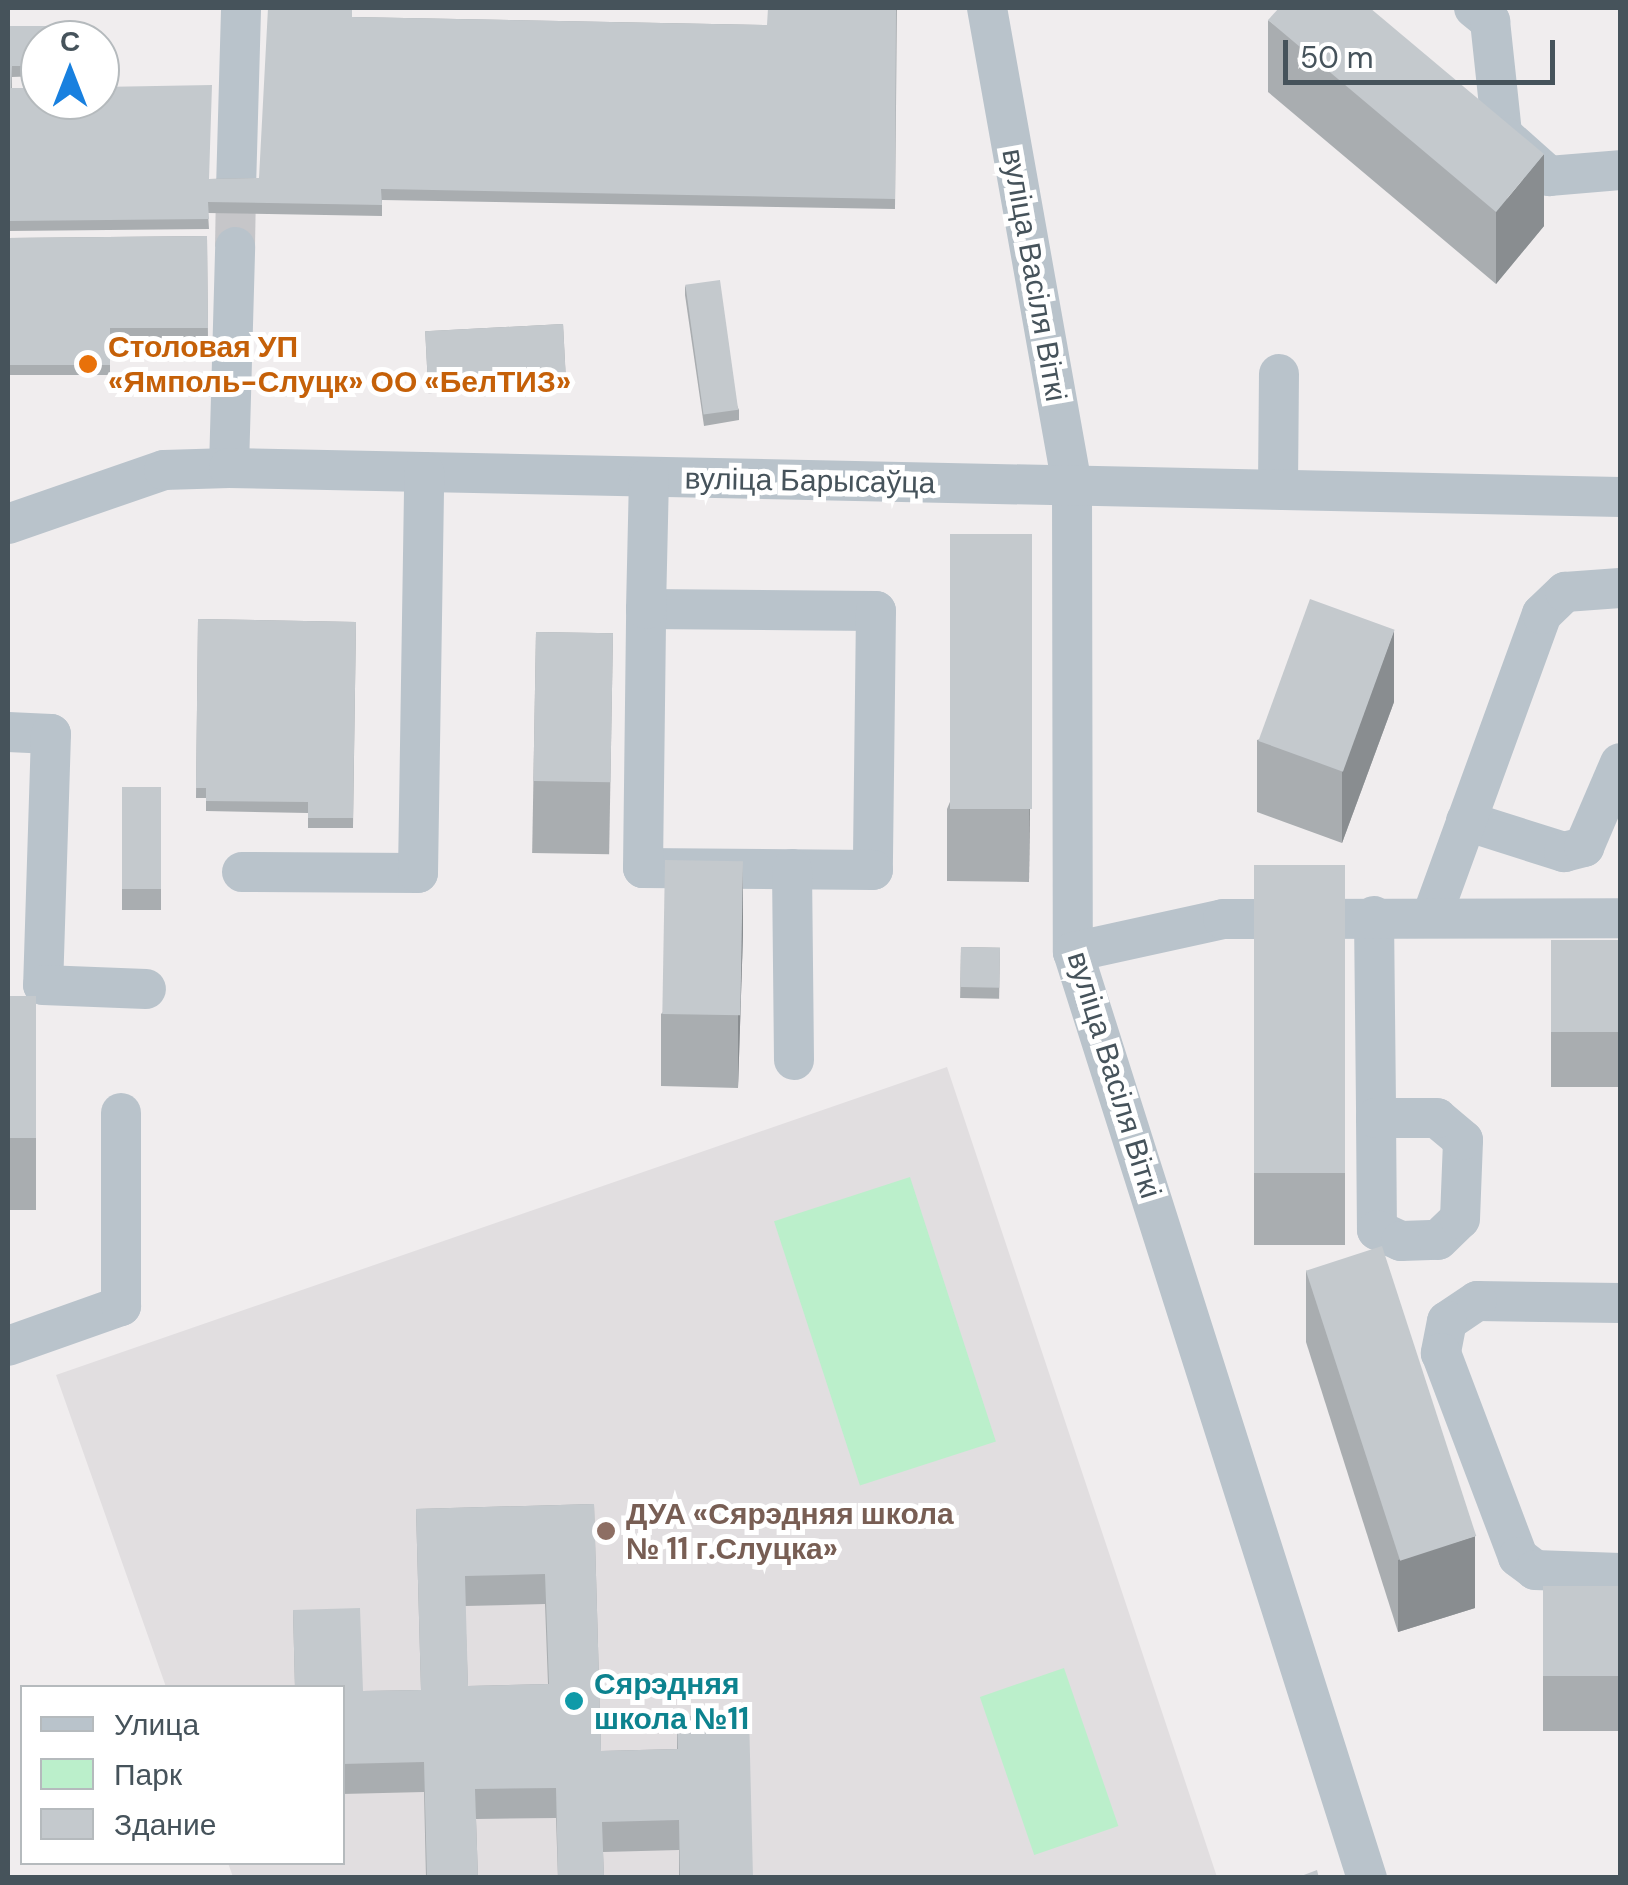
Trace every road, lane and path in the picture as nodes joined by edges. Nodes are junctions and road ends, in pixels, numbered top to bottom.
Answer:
1 (241, 8) edge
2 (987, 8) edge
3 (1474, 8) edge
4 (1459, 96) edge
5 (1502, 134) junction
6 (1620, 170) edge
7 (236, 189) tunnel mouth
8 (234, 247) tunnel mouth
9 (1280, 374) dead end
10 (230, 468) junction
11 (424, 472) junction
12 (649, 477) junction
13 (1072, 487) junction
14 (1278, 488) junction
15 (1620, 497) edge
16 (8, 524) edge
17 (1620, 588) edge
18 (646, 609) junction
19 (8, 732) edge
20 (1620, 763) edge
21 (1466, 821) junction
22 (792, 869) junction
23 (242, 872) dead end
24 (1374, 916) junction
25 (1432, 916) junction
26 (1620, 918) edge
27 (1073, 952) junction
28 (146, 989) dead end
29 (794, 1060) dead end
30 (121, 1113) dead end
31 (1376, 1118) dead end
32 (1620, 1302) edge
33 (8, 1346) edge
34 (1620, 1572) edge
35 (1367, 1878) edge

1 - 7 street
2 - 13 street, вуліца Васіля Віткі
3 - 5 street
4 - 5 street
5 - 6 street
8 - 10 street
9 - 14 street
10 - 11 street, вуліца Барысаўца
10 - 16 street, вуліца Барысаўца
11 - 12 street, вуліца Барысаўца
11 - 23 street
12 - 13 street, вуліца Барысаўца
12 - 18 street
13 - 14 street, вуліца Барысаўца
13 - 27 street, вуліца Васіля Віткі
14 - 15 street, вуліца Барысаўца
17 - 21 street
18 - 22 street
18 - 22 street
19 - 28 street
20 - 21 street
21 - 25 street
22 - 29 street
24 - 25 street
24 - 27 street
24 - 31 street
25 - 26 street
27 - 35 street, вуліца Васіля Віткі
30 - 33 street
32 - 34 street

